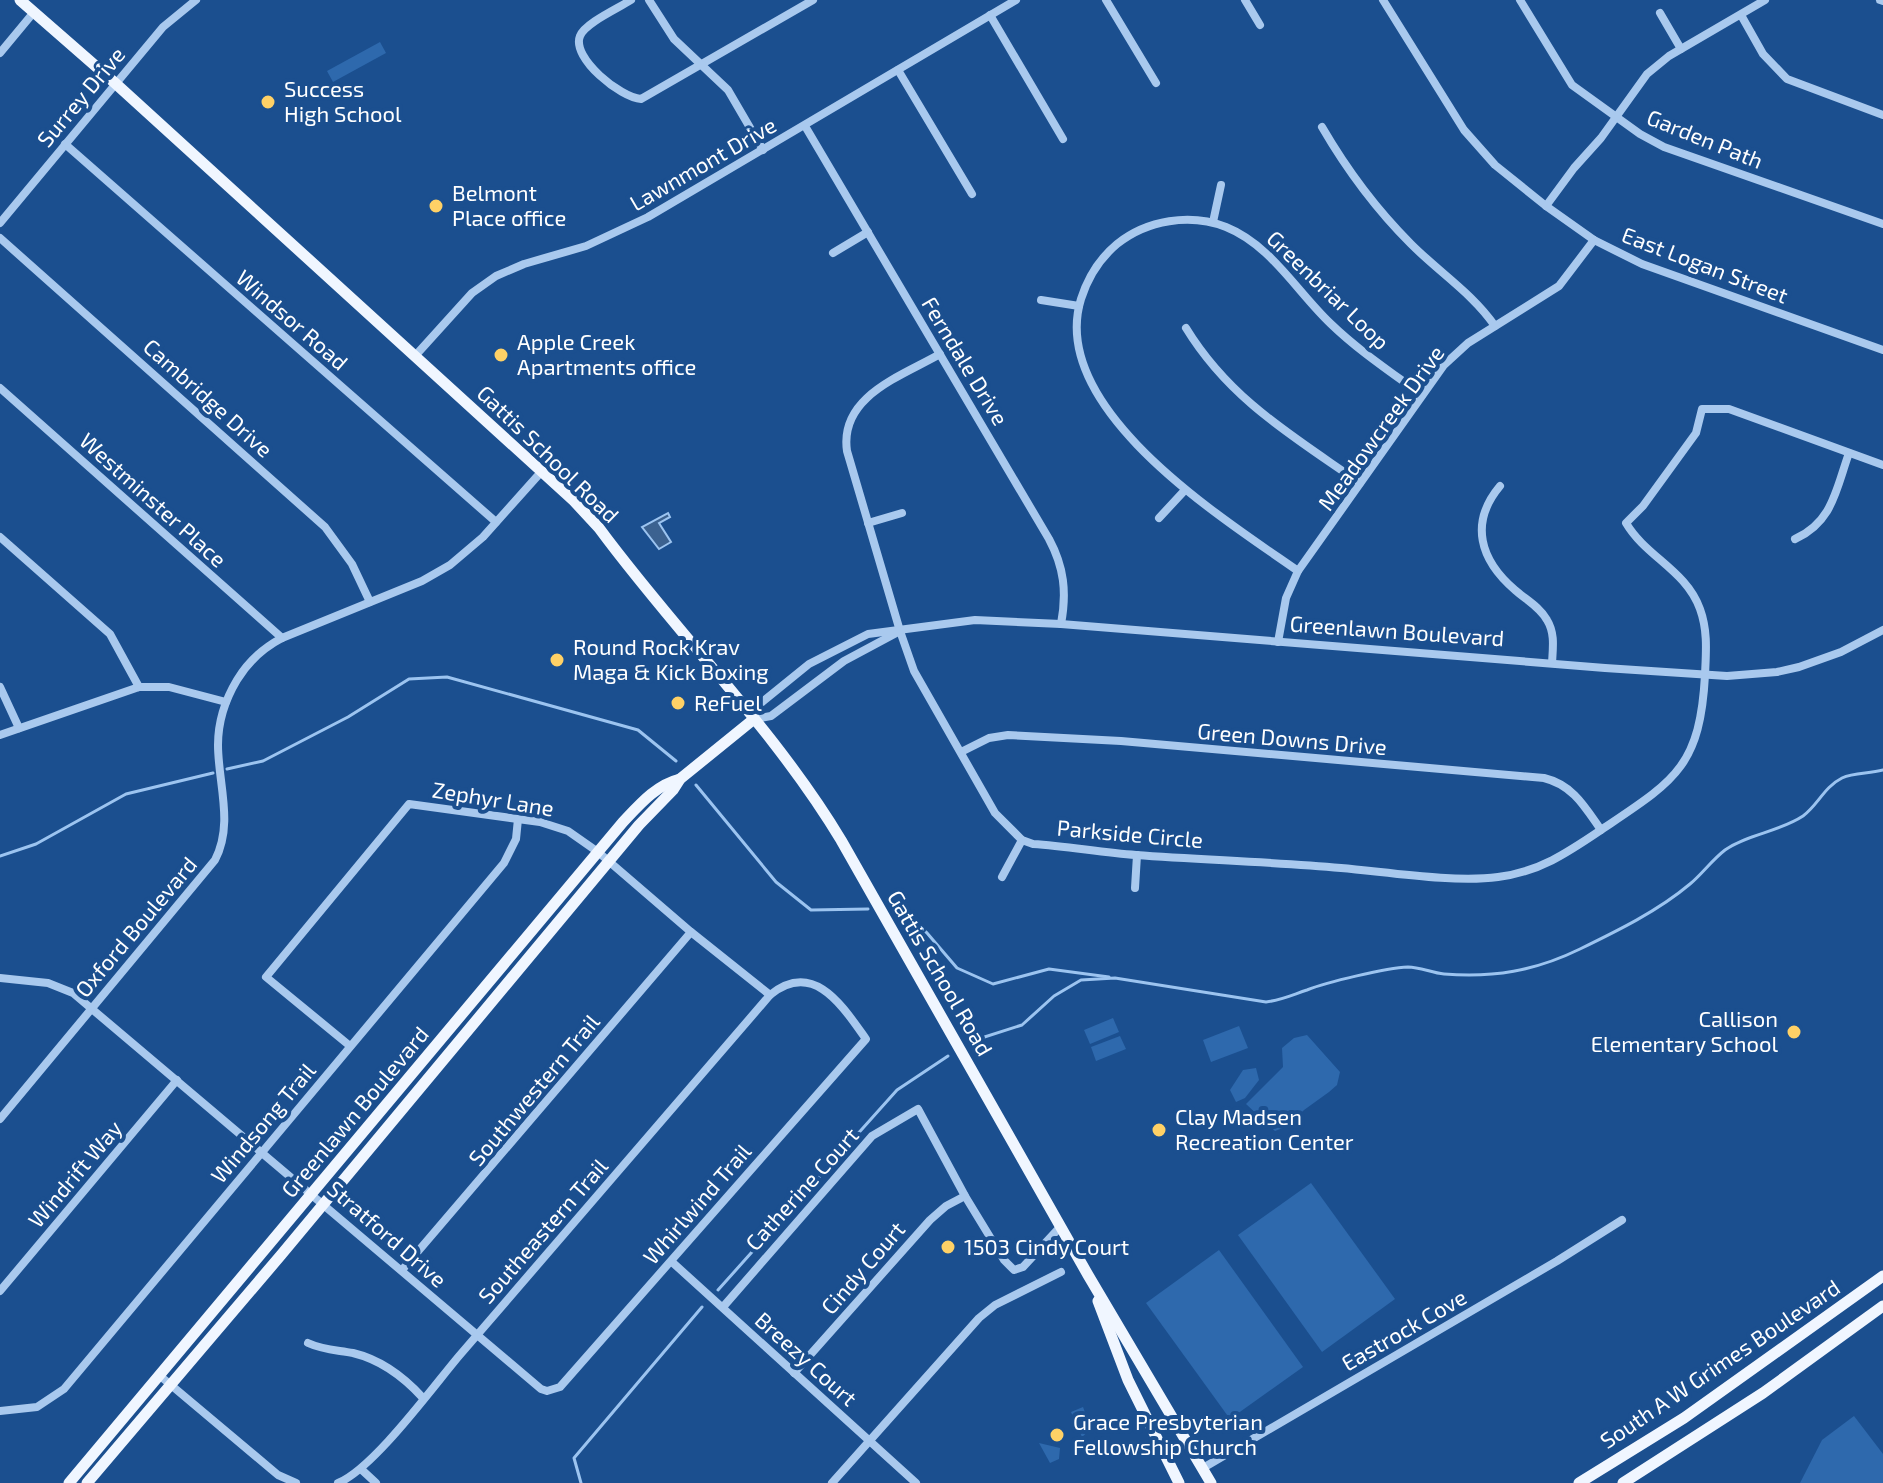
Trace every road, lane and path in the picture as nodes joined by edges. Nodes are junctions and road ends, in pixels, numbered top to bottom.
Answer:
1 (20, 0) edge
2 (196, 0) edge
3 (631, 0) edge
4 (649, 0) edge
5 (813, 0) edge
6 (1016, 0) edge
7 (1106, 0) edge
8 (1245, 0) edge
9 (1383, 0) edge
10 (1520, 0) edge
11 (1765, 0) edge
12 (34, 12) junction
13 (1660, 13) dead end
14 (990, 15) junction
15 (1741, 15) junction
16 (1260, 25) dead end
17 (1681, 49) junction
18 (0, 53) edge
19 (702, 66) junction
20 (898, 70) junction
21 (115, 83) junction
22 (1156, 83) dead end
23 (1883, 115) edge
24 (1615, 117) junction
25 (805, 126) junction
26 (1322, 127) dead end
27 (1063, 139) dead end
28 (65, 144) junction
29 (763, 150) junction
30 (1221, 185) dead end
31 (972, 194) dead end
32 (1546, 206) junction
33 (1213, 222) junction
34 (0, 223) edge
35 (1883, 224) edge
36 (868, 232) junction
37 (0, 238) edge
38 (1594, 240) junction
39 (833, 253) dead end
40 (1041, 300) dead end
41 (1079, 306) junction
42 (1495, 326) junction
43 (1186, 328) dead end
44 (1883, 350) edge
45 (940, 354) junction
46 (415, 356) junction
47 (0, 388) edge
48 (1422, 395) junction
49 (1849, 453) junction
50 (1883, 465) edge
51 (542, 471) junction
52 (1360, 483) junction
53 (1500, 486) dead end
54 (1185, 490) junction
55 (902, 513) dead end
56 (1159, 518) dead end
57 (496, 522) junction
58 (868, 523) junction
59 (0, 537) edge
60 (1795, 539) dead end
61 (1298, 571) junction
62 (370, 602) junction
63 (1061, 624) junction
64 (1883, 630) edge
65 (900, 631) junction
66 (282, 638) junction
67 (1278, 642) junction
68 (1552, 663) junction
69 (1705, 674) junction
70 (0, 687) edge
71 (139, 687) junction
72 (226, 702) junction
73 (754, 719) junction
74 (19, 728) junction
75 (0, 735) edge
76 (961, 752) junction
77 (680, 779) junction
78 (518, 819) junction
79 (1601, 830) junction
80 (1022, 840) junction
81 (598, 852) junction
82 (1137, 855) junction
83 (609, 862) junction
84 (1002, 877) dead end
85 (1135, 888) dead end
86 (691, 932) junction
87 (0, 978) edge
88 (770, 995) junction
89 (92, 1008) junction
90 (350, 1046) junction
91 (177, 1080) junction
92 (0, 1119) edge
93 (262, 1152) junction
94 (313, 1194) junction
95 (965, 1196) junction
96 (324, 1203) junction
97 (1622, 1220) dead end
98 (1061, 1226) junction
99 (672, 1262) junction
100 (402, 1270) junction
101 (1061, 1272) dead end
102 (1088, 1275) junction
103 (1883, 1276) edge
104 (0, 1291) edge
105 (1883, 1306) edge
106 (723, 1307) junction
107 (477, 1335) junction
108 (308, 1343) dead end
109 (794, 1373) junction
110 (159, 1375) junction
111 (170, 1384) junction
112 (554, 1390) joint
113 (423, 1398) junction
114 (0, 1411) edge
115 (870, 1441) junction
116 (1203, 1468) junction
117 (362, 1470) junction
118 (277, 1479) edge
119 (69, 1483) edge
120 (87, 1483) edge
121 (296, 1483) edge
122 (338, 1483) edge
123 (376, 1483) edge
124 (832, 1483) edge
125 (916, 1483) edge
126 (1179, 1483) edge
127 (1211, 1483) edge
128 (1579, 1483) edge
129 (1623, 1483) edge

1 - 12 main road, Gattis School Road
2 - 21 street, Surrey Drive
3 - 19 street
4 - 19 street
5 - 19 street
6 - 14 street, Lawnmont Drive
7 - 22 street
8 - 16 street
9 - 32 street, East Logan Street
10 - 24 street, Garden Path
11 - 15 street
12 - 18 street
12 - 21 main road, Gattis School Road
13 - 17 street
14 - 20 street, Lawnmont Drive
14 - 27 street
15 - 17 street
15 - 23 street
17 - 24 street
19 - 29 street
20 - 25 street, Lawnmont Drive
20 - 31 street
21 - 28 street, Surrey Drive
21 - 46 main road, Gattis School Road
24 - 32 street
24 - 35 street, Garden Path
25 - 29 street, Lawnmont Drive
25 - 36 street, Ferndale Drive
26 - 42 street
28 - 34 street, Surrey Drive
28 - 57 street, Windsor Road
29 - 46 street, Lawnmont Drive
30 - 33 street
32 - 38 street, East Logan Street
33 - 41 street, Greenbriar Loop
33 - 48 street, Greenbriar Loop
36 - 39 street
36 - 45 street, Ferndale Drive
37 - 62 street, Cambridge Drive
38 - 42 street, Meadowcreek Drive
38 - 44 street, East Logan Street
40 - 41 street
41 - 54 street, Greenbriar Loop
42 - 48 street, Meadowcreek Drive
43 - 52 street
45 - 58 street
45 - 63 street, Ferndale Drive
46 - 51 main road, Gattis School Road
47 - 66 street, Westminster Place
48 - 52 street, Meadowcreek Drive
49 - 50 street
49 - 60 street
49 - 69 street, Parkside Circle
51 - 57 street, Oxford Boulevard
51 - 73 main road, Gattis School Road
52 - 61 street, Meadowcreek Drive
53 - 68 street
54 - 56 street
54 - 61 street, Greenbriar Loop
55 - 58 street
57 - 62 street, Oxford Boulevard
58 - 65 street
59 - 71 street
61 - 67 street, Meadowcreek Drive
62 - 66 street, Oxford Boulevard
63 - 65 street, Greenlawn Boulevard
63 - 67 street, Greenlawn Boulevard
64 - 69 street, Greenlawn Boulevard
65 - 73 street, Greenlawn Boulevard
65 - 73 street, Greenlawn Boulevard
65 - 76 street
66 - 72 street, Oxford Boulevard
67 - 68 street, Greenlawn Boulevard
68 - 69 street, Greenlawn Boulevard
69 - 79 street, Parkside Circle
70 - 74 street
71 - 72 street
71 - 74 street
72 - 89 street, Oxford Boulevard
73 - 77 main road, Greenlawn Boulevard
73 - 98 main road, Gattis School Road
74 - 75 street
76 - 79 street, Green Downs Drive
76 - 80 street
77 - 81 main road, Greenlawn Boulevard
77 - 83 main road, Greenlawn Boulevard
78 - 81 street, Zephyr Lane
78 - 90 street, Windsong Trail
78 - 90 street, Zephyr Lane
79 - 82 street, Parkside Circle
80 - 82 street, Parkside Circle
80 - 84 street
81 - 83 street, Zephyr Lane
81 - 94 main road, Greenlawn Boulevard
82 - 85 street
83 - 86 street, Zephyr Lane
83 - 96 main road, Greenlawn Boulevard
86 - 88 street, Zephyr Lane
86 - 100 street, Southwestern Trail
87 - 89 street, Stratford Drive
88 - 99 street, Whirlwind Trail
88 - 107 street, Southeastern Trail
89 - 91 street, Stratford Drive
89 - 92 street, Oxford Boulevard
90 - 93 street, Windsong Trail
91 - 93 street, Stratford Drive
91 - 104 street, Windrift Way
93 - 94 street, Stratford Drive
93 - 114 street, Windsong Trail
94 - 96 street, Stratford Drive
94 - 110 main road, Greenlawn Boulevard
95 - 98 street
95 - 106 street, Catherine Court
95 - 109 street, Cindy Court
96 - 100 street, Stratford Drive
96 - 111 main road, Greenlawn Boulevard
97 - 116 street, Eastrock Cove
98 - 102 main road, Gattis School Road
99 - 106 street, Breezy Court
99 - 112 street, Whirlwind Trail
100 - 107 street, Stratford Drive
101 - 115 street
102 - 116 main road, Gattis School Road
102 - 126 main road, Gattis School Road
103 - 128 main road, South A W Grimes Boulevard
105 - 129 main road, South A W Grimes Boulevard
106 - 109 street, Breezy Court
107 - 112 street, Stratford Drive
107 - 113 street, Southeastern Trail
108 - 113 street
109 - 115 street, Breezy Court
110 - 111 street
110 - 119 main road, Greenlawn Boulevard
111 - 118 street
111 - 120 main road, Greenlawn Boulevard
113 - 117 street, Southeastern Trail
115 - 124 street
115 - 125 street, Breezy Court
116 - 127 main road, Gattis School Road
117 - 122 street, Southeastern Trail
117 - 123 street
118 - 121 street

